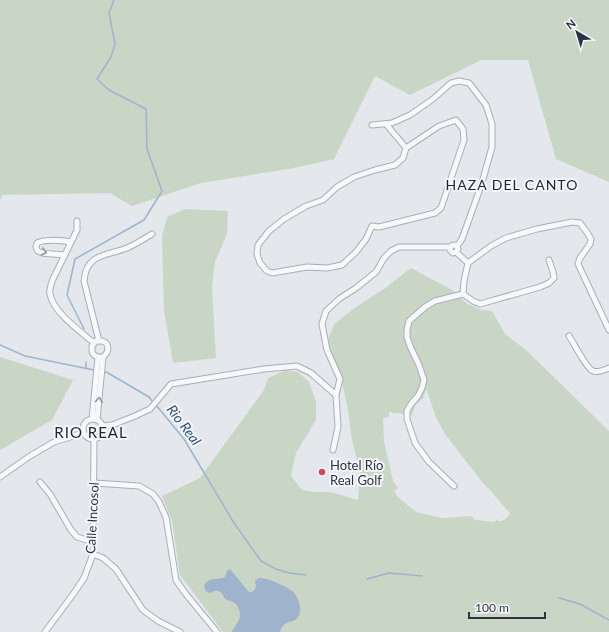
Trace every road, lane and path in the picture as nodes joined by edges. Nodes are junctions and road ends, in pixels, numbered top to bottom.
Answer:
1 (386, 124) junction
2 (372, 125) dead end
3 (406, 148) junction
4 (77, 221) dead end
5 (152, 234) dead end
6 (71, 242) junction
7 (457, 246) junction
8 (450, 247) junction
9 (456, 252) junction
10 (64, 256) junction
11 (549, 260) dead end
12 (468, 263) junction
13 (463, 294) junction
14 (609, 330) edge
15 (569, 336) dead end
16 (96, 342) junction
17 (101, 357) junction
18 (609, 368) edge
19 (98, 380) junction
20 (336, 394) junction
21 (94, 420) junction
22 (102, 426) junction
23 (83, 433) junction
24 (94, 439) junction
25 (333, 450) dead end
26 (0, 476) edge
27 (40, 482) dead end
28 (94, 483) junction
29 (454, 486) dead end
30 (93, 542) junction
31 (93, 554) junction
32 (45, 632) edge
33 (180, 632) edge
34 (217, 632) edge

1 - 2 street
1 - 3 street
1 - 7 street
3 - 3 street
4 - 6 street
5 - 16 street
6 - 10 street
6 -> 10 street
7 - 8 street
7 - 9 street
8 - 9 street
8 - 20 street
9 - 12 street
10 - 16 street
11 - 13 street
12 - 13 street
12 - 14 street
13 - 29 street
15 - 18 street
16 - 17 street
16 - 17 street
17 - 19 street
17 - 19 street
19 - 21 street
20 - 22 street
20 - 25 street
21 - 22 street
21 - 23 street
22 - 24 street
23 - 24 street
23 - 26 street
24 - 28 street, Calle Incosol
27 - 30 street
28 - 30 street, Calle Incosol
28 - 34 street
30 - 31 street, Calle Incosol
31 - 32 street, Calle Incosol
31 - 33 street

